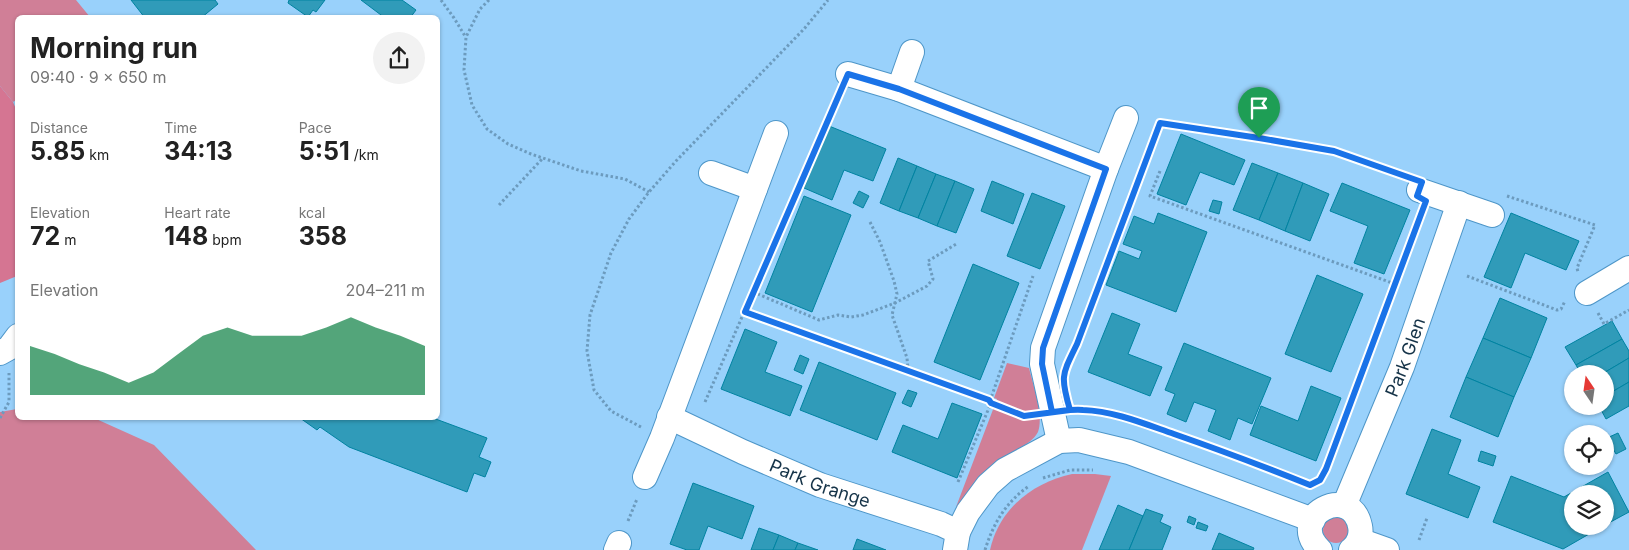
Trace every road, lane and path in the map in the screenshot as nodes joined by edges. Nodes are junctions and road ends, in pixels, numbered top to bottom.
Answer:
1 (441, 0) edge
2 (489, 0) edge
3 (828, 0) edge
4 (466, 37) junction
5 (912, 52) dead end
6 (848, 74) joint
7 (899, 89) junction
8 (1126, 118) dead end
9 (776, 133) dead end
10 (543, 158) junction
11 (1106, 169) junction
12 (1160, 171) dead end
13 (711, 173) dead end
14 (755, 188) junction
15 (1419, 190) junction
16 (649, 192) junction
17 (1459, 203) junction
18 (499, 205) dead end
19 (1492, 215) joint
20 (870, 222) dead end
21 (958, 243) dead end
22 (1629, 268) edge
23 (1033, 276) dead end
24 (1467, 276) dead end
25 (1395, 284) junction
26 (1586, 291) junction
27 (753, 292) junction
28 (895, 303) junction
29 (1629, 310) edge
30 (745, 312) junction
31 (15, 340) edge
32 (0, 353) edge
33 (908, 370) junction
34 (1063, 372) dead end
35 (990, 401) junction
36 (9, 402) dead end
37 (705, 402) dead end
38 (1052, 412) junction
39 (0, 418) edge
40 (665, 427) junction
41 (1059, 441) junction
42 (1098, 470) dead end
43 (645, 477) joint
44 (1042, 479) dead end
45 (1033, 484) dead end
46 (955, 491) dead end
47 (1344, 506) junction
48 (1427, 518) dead end
49 (1313, 520) junction
50 (1419, 540) dead end
51 (957, 541) edge
52 (1355, 545) edge
53 (618, 546) edge
54 (985, 550) edge
55 (1320, 550) edge
56 (1387, 550) edge

1 - 4 path
2 - 4 path
3 - 16 path
4 - 10 path
5 - 7 street
6 - 7 street
6 - 27 path
7 - 11 street
8 - 11 street
9 - 14 street
10 - 16 path
10 - 18 path
11 - 38 street
12 - 25 path
13 - 14 street
14 - 40 street
15 - 17 street
15 - 25 path
15 - 34 path
16 - 40 path
17 - 19 street
17 - 47 street, Park Glen
19 - 26 path
20 - 28 path
21 - 28 path
22 - 26 street
23 - 35 path
24 - 26 path
25 - 38 path
26 - 29 path
27 - 28 path
27 - 30 path
28 - 33 path
30 - 33 path
30 - 37 path
31 - 32 street
33 - 35 path
35 - 38 path
35 - 46 path
36 - 39 path
38 - 41 street
40 - 43 street
40 - 51 street, Park Grange
41 - 49 street
41 - 51 street
42 - 44 path
43 - 53 path
45 - 54 path
47 - 49 street
47 - 52 street
48 - 50 path
49 - 55 street
52 - 56 street

